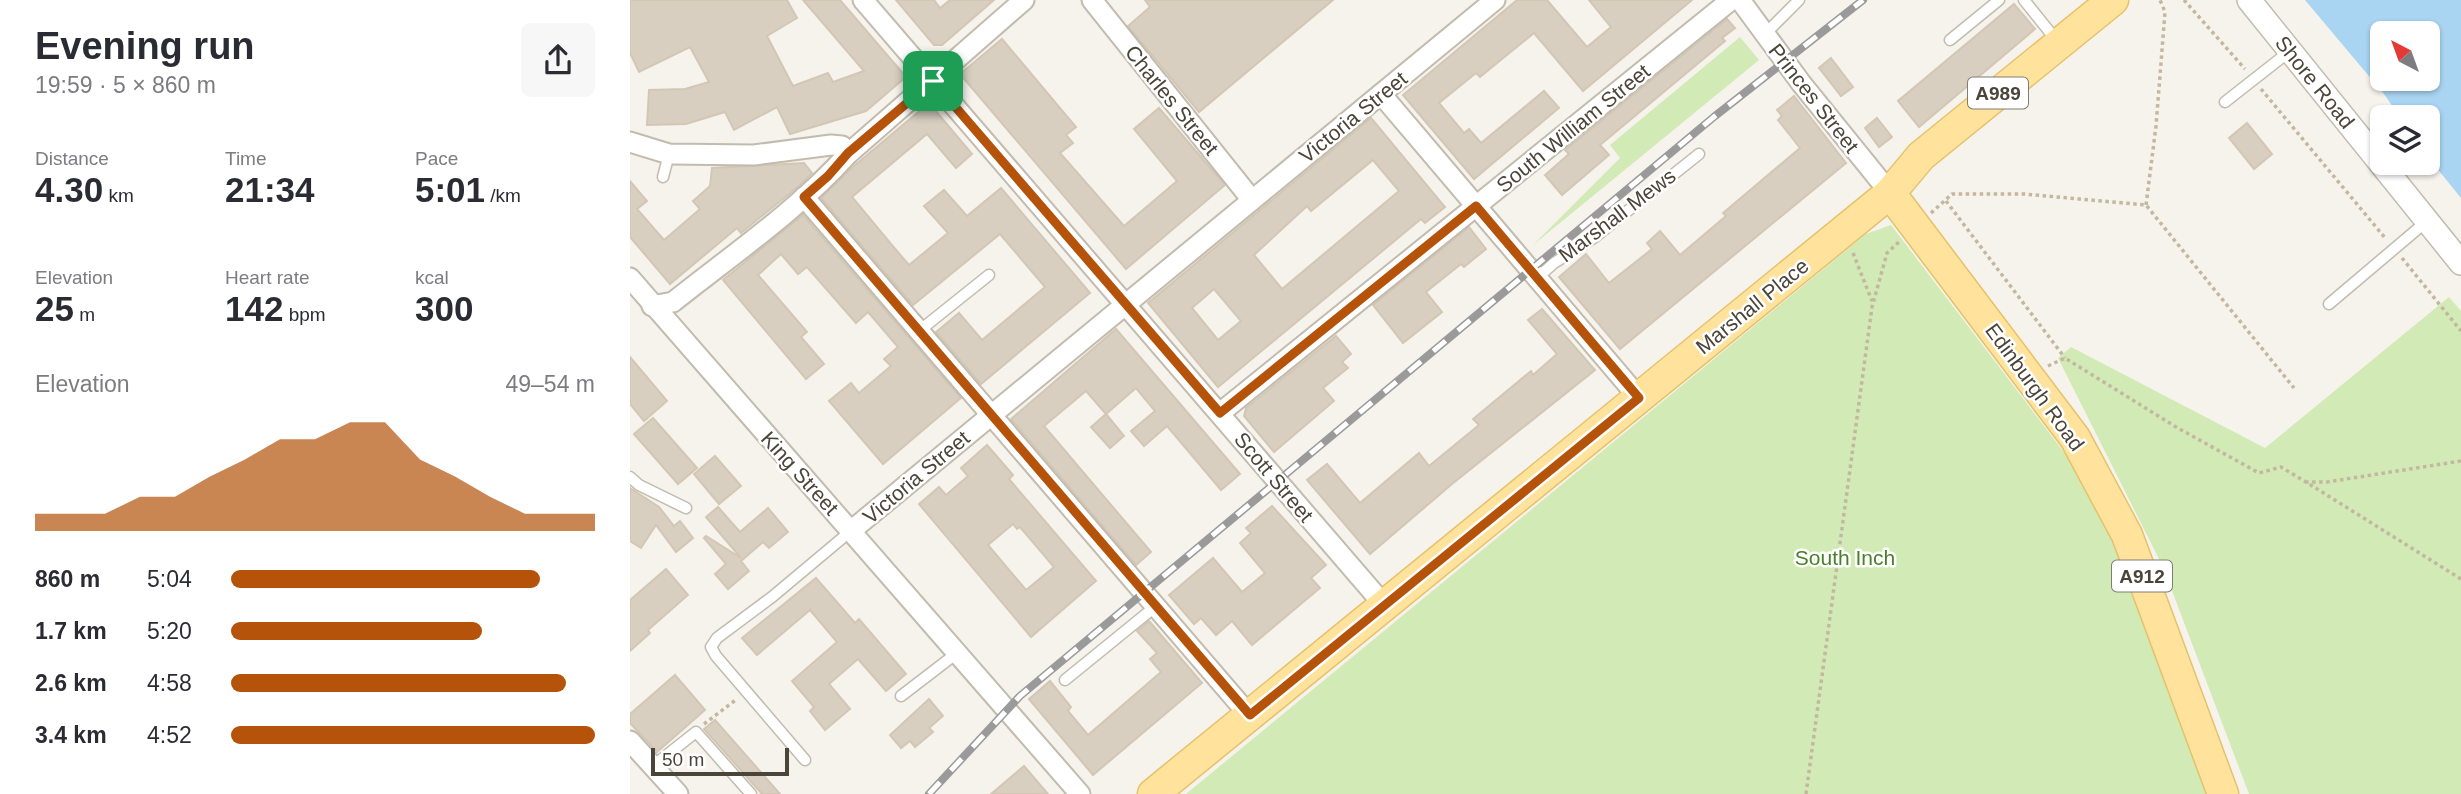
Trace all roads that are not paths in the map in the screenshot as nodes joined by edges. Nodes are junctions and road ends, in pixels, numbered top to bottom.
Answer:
1 (863, 0) edge
2 (1024, 0) edge
3 (1092, 0) edge
4 (1495, 0) edge
5 (1731, 0) edge
6 (1740, 0) edge
7 (1799, 0) edge
8 (1999, 0) edge
9 (2024, 0) edge
10 (2113, 0) edge
11 (2249, 0) edge
12 (1764, 35) junction
13 (1950, 40) dead end
14 (2060, 44) junction
15 (2290, 51) junction
16 (933, 81) junction
17 (1381, 94) junction
18 (2225, 102) dead end
19 (630, 142) edge
20 (669, 153) junction
21 (848, 153) junction
22 (1699, 154) dead end
23 (663, 177) dead end
24 (1890, 193) junction
25 (804, 197) junction
26 (1252, 200) junction
27 (1476, 206) junction
28 (2427, 220) junction
29 (2461, 262) edge
30 (989, 275) dead end
31 (630, 278) edge
32 (1537, 278) junction
33 (2329, 304) dead end
34 (1125, 305) junction
35 (652, 306) junction
36 (919, 331) junction
37 (1639, 398) junction
38 (1220, 413) junction
39 (992, 415) junction
40 (630, 477) edge
41 (685, 508) dead end
42 (852, 530) junction
43 (1384, 605) junction
44 (1156, 606) junction
45 (957, 653) junction
46 (1065, 680) dead end
47 (901, 696) dead end
48 (1250, 715) junction
49 (630, 741) edge
50 (806, 760) dead end
51 (653, 766) junction
52 (1161, 787) edge
53 (678, 794) edge
54 (751, 794) edge
55 (1080, 794) edge
56 (2223, 794) edge

1 - 16 street, Scott Street
2 - 16 street
3 - 26 street, Charles Street
4 - 17 street, Victoria Street
5 - 27 street, South William Street
6 - 12 street, Princes Street
7 - 12 lane
8 - 13 lane
9 - 14 lane
10 - 14 main road, Marshall Place / A989
11 - 15 street, Shore Road
12 - 24 street, Princes Street
14 - 24 main road, Marshall Place / A989
15 - 18 lane
15 - 28 street, Shore Road
16 - 21 street
16 - 34 street, Scott Street
17 - 26 street, Victoria Street
17 - 27 street
19 - 20 street
20 - 21 street
20 - 23 lane
21 - 25 street
22 - 32 lane, Marshall Mews
24 - 37 main road, Marshall Place / A989
24 - 56 main road, Edinburgh Road / A912
25 - 35 street
25 - 36 street
26 - 34 street, Victoria Street
27 - 32 street
27 - 38 street, South William Street
28 - 29 street, Shore Road
28 - 33 lane
30 - 36 lane
31 - 35 street, King Street
32 - 37 street
34 - 38 street, Scott Street
34 - 39 street, Victoria Street
35 - 42 street, King Street
36 - 39 street
37 - 43 main road, Marshall Place / A989
38 - 43 street, Scott Street
39 - 42 street, Victoria Street
39 - 44 street
40 - 41 lane
42 - 45 street, King Street
42 - 50 lane, Victoria Street
43 - 48 main road, A989
44 - 46 lane
44 - 48 street
45 - 47 lane
45 - 55 street, King Street
48 - 52 main road, A989
49 - 51 street
51 - 53 street
51 - 54 lane

